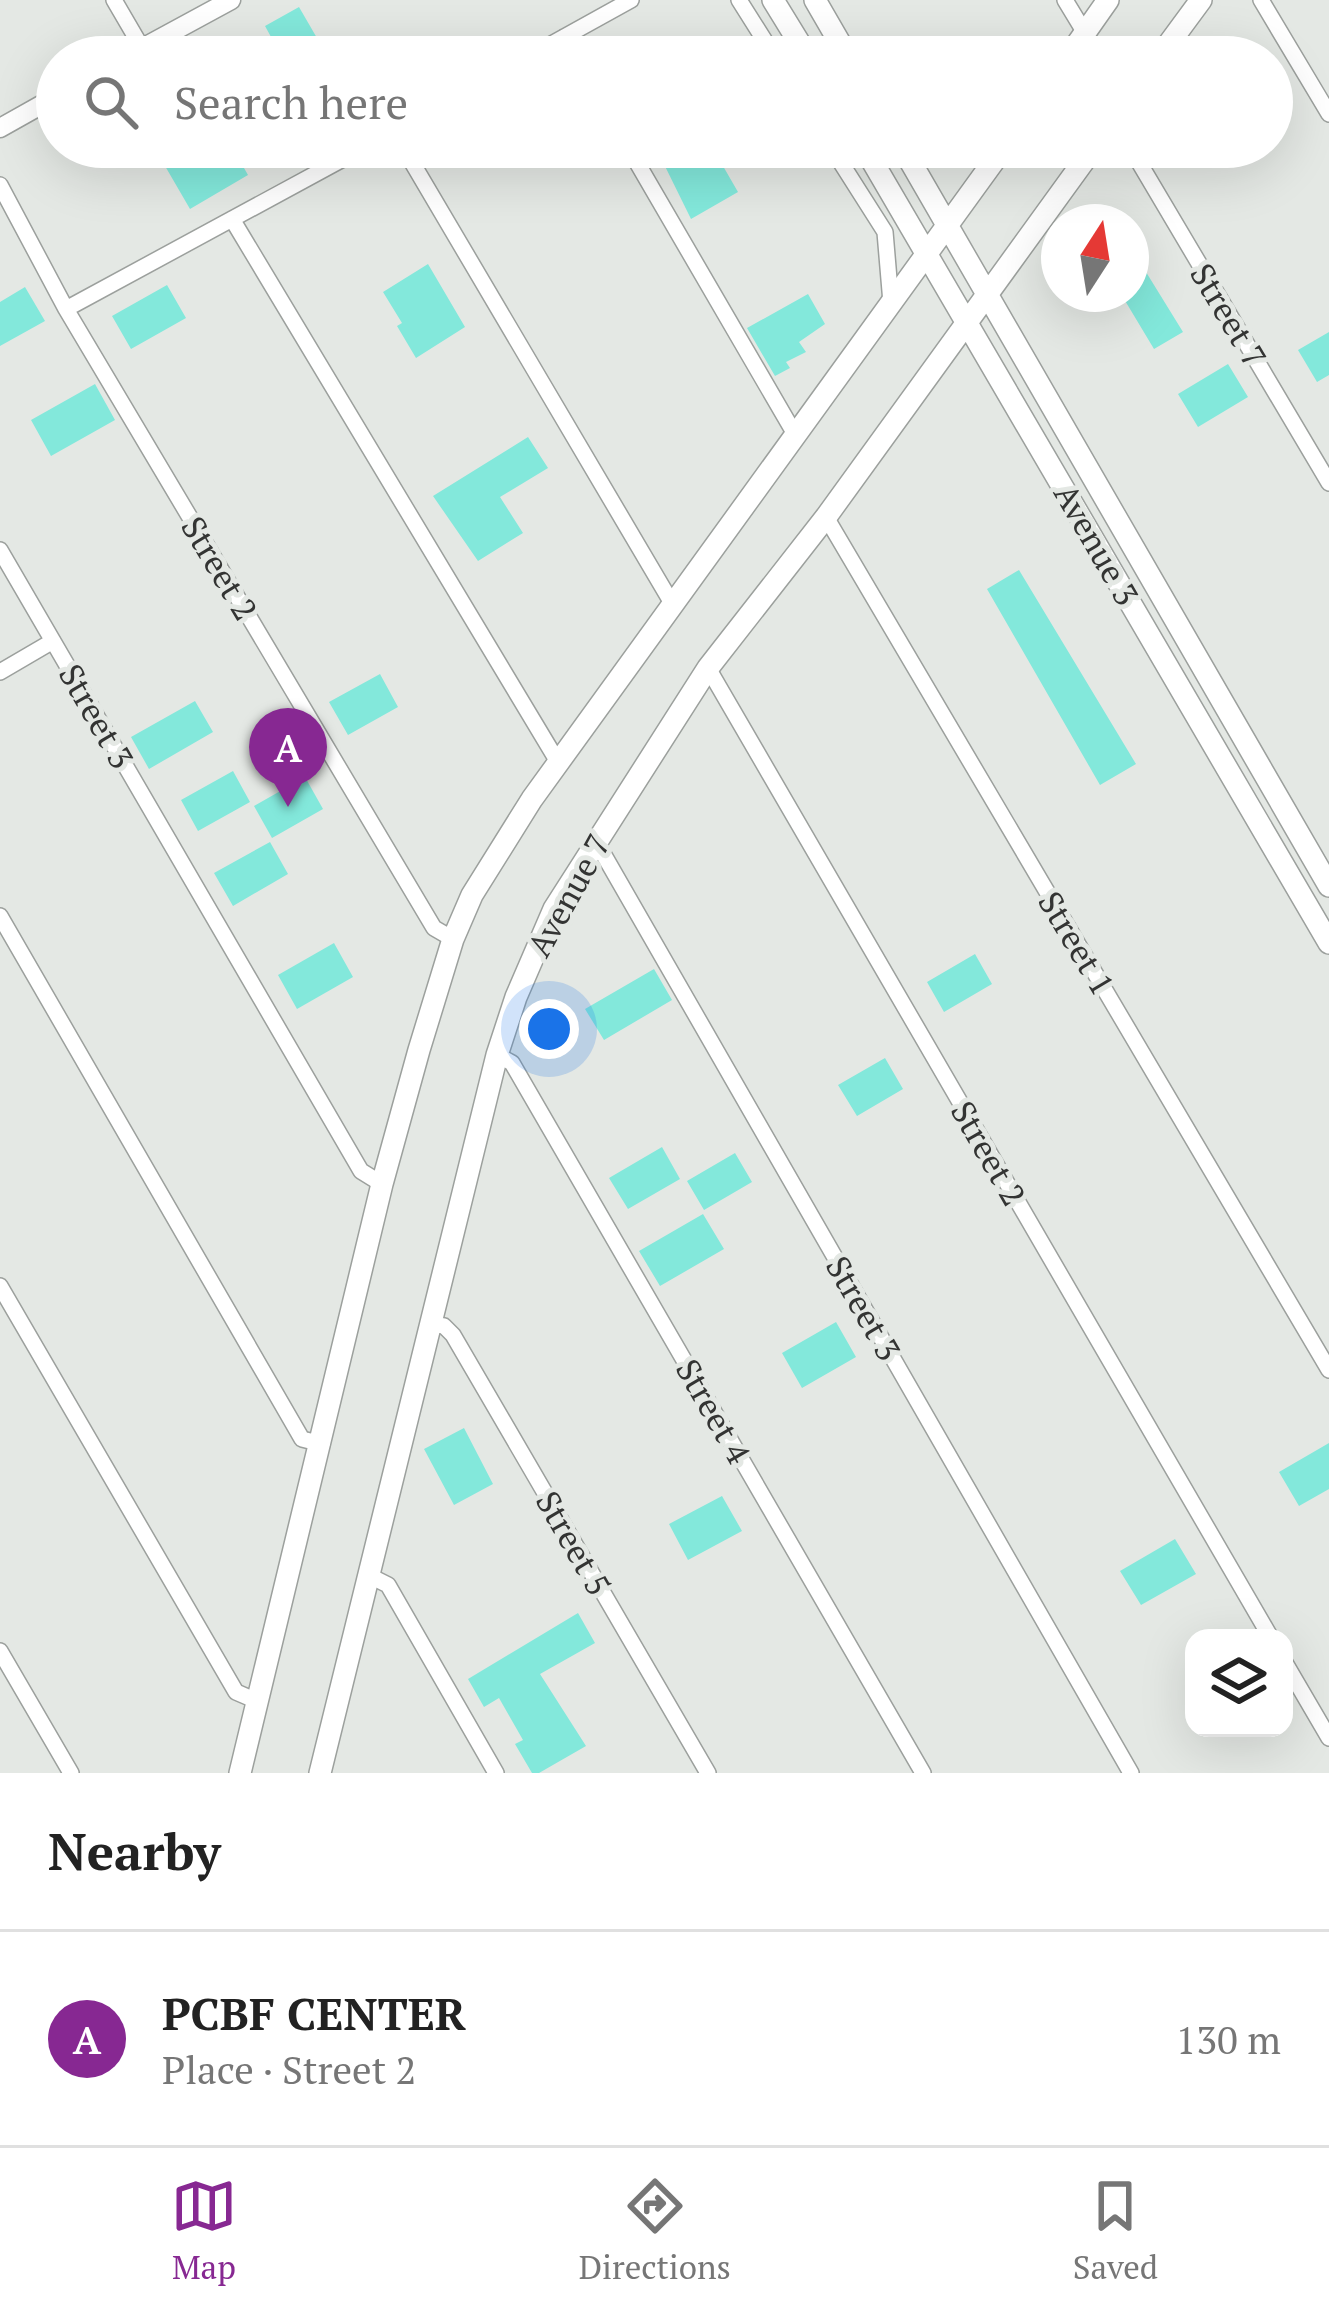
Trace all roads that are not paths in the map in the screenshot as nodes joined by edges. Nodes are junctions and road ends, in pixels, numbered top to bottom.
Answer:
1 (114, 0) edge
2 (230, 0) edge
3 (631, 0) edge
4 (739, 0) edge
5 (773, 0) edge
6 (814, 0) edge
7 (1065, 0) edge
8 (1108, 0) edge
9 (1201, 0) edge
10 (1261, 0) edge
11 (1085, 33) junction
12 (128, 36) edge
13 (164, 36) edge
14 (566, 36) edge
15 (762, 36) edge
16 (795, 36) edge
17 (835, 36) edge
18 (1083, 36) edge
19 (1174, 36) edge
20 (1282, 36) edge
21 (1293, 54) edge
22 (36, 108) edge
23 (1329, 114) edge
24 (0, 128) edge
25 (326, 168) edge
26 (415, 168) edge
27 (640, 168) edge
28 (844, 168) edge
29 (877, 168) edge
30 (914, 168) edge
31 (989, 168) edge
32 (1079, 168) edge
33 (1142, 168) edge
34 (883, 178) junction
35 (0, 185) edge
36 (859, 191) junction
37 (232, 219) junction
38 (948, 226) junction
39 (929, 253) junction
40 (986, 297) junction
41 (891, 306) junction
42 (66, 309) junction
43 (967, 320) junction
44 (796, 436) junction
45 (1329, 483) edge
46 (826, 517) junction
47 (0, 550) edge
48 (674, 604) junction
49 (53, 641) junction
50 (708, 668) junction
51 (0, 672) edge
52 (558, 763) junction
53 (597, 843) junction
54 (1329, 886) edge
55 (0, 916) edge
56 (453, 939) junction
57 (1329, 943) edge
58 (497, 1055) junction
59 (382, 1184) junction
60 (0, 1286) edge
61 (431, 1324) junction
62 (1329, 1370) edge
63 (322, 1444) junction
64 (368, 1575) junction
65 (1266, 1629) edge
66 (0, 1651) edge
67 (1293, 1676) edge
68 (257, 1701) junction
69 (1329, 1738) edge
70 (71, 1773) edge
71 (240, 1773) edge
72 (320, 1773) edge
73 (496, 1773) edge
74 (708, 1773) edge
75 (923, 1773) edge
76 (1132, 1773) edge

1 - 12 street
2 - 13 street
3 - 14 street
4 - 15 street
5 - 16 main road
6 - 17 main road
7 - 11 street
8 - 11 main road
9 - 19 main road
10 - 20 street
11 - 18 main road
21 - 23 street
22 - 24 street
25 - 37 street
26 - 48 street
27 - 44 street
28 - 36 street
29 - 34 main road, Avenue 3
30 - 38 main road, Avenue 3
31 - 38 main road
32 - 40 main road, Avenue 7
33 - 45 street, Street 7
34 - 36 street
34 - 39 main road, Avenue 3
35 - 42 street, Street 2
36 - 41 street
37 - 42 street
37 - 52 street
38 - 39 main road
38 - 40 main road, Avenue 3
39 - 41 main road
39 - 43 main road, Avenue 3
40 - 43 main road, Avenue 7
40 - 54 main road, Avenue 3
41 - 44 main road
42 - 56 street, Street 2
43 - 46 main road, Avenue 7
43 - 57 main road, Avenue 3
44 - 48 main road
46 - 50 main road, Avenue 7
46 - 62 street, Street 1
47 - 49 street, Street 3
48 - 52 main road
49 - 51 street
49 - 59 street, Street 3
50 - 53 main road, Avenue 7
50 - 65 street, Street 2
52 - 56 main road
53 - 58 main road, Avenue 7
53 - 76 street, Street 3
55 - 63 street
56 - 59 main road
58 - 61 main road, Avenue 7
58 - 75 street, Street 4
59 - 63 main road
60 - 68 street
61 - 64 main road, Avenue 7
61 - 74 street, Street 5
63 - 68 main road
64 - 72 main road, Avenue 7
64 - 73 street
66 - 70 street
67 - 69 street
68 - 71 main road

